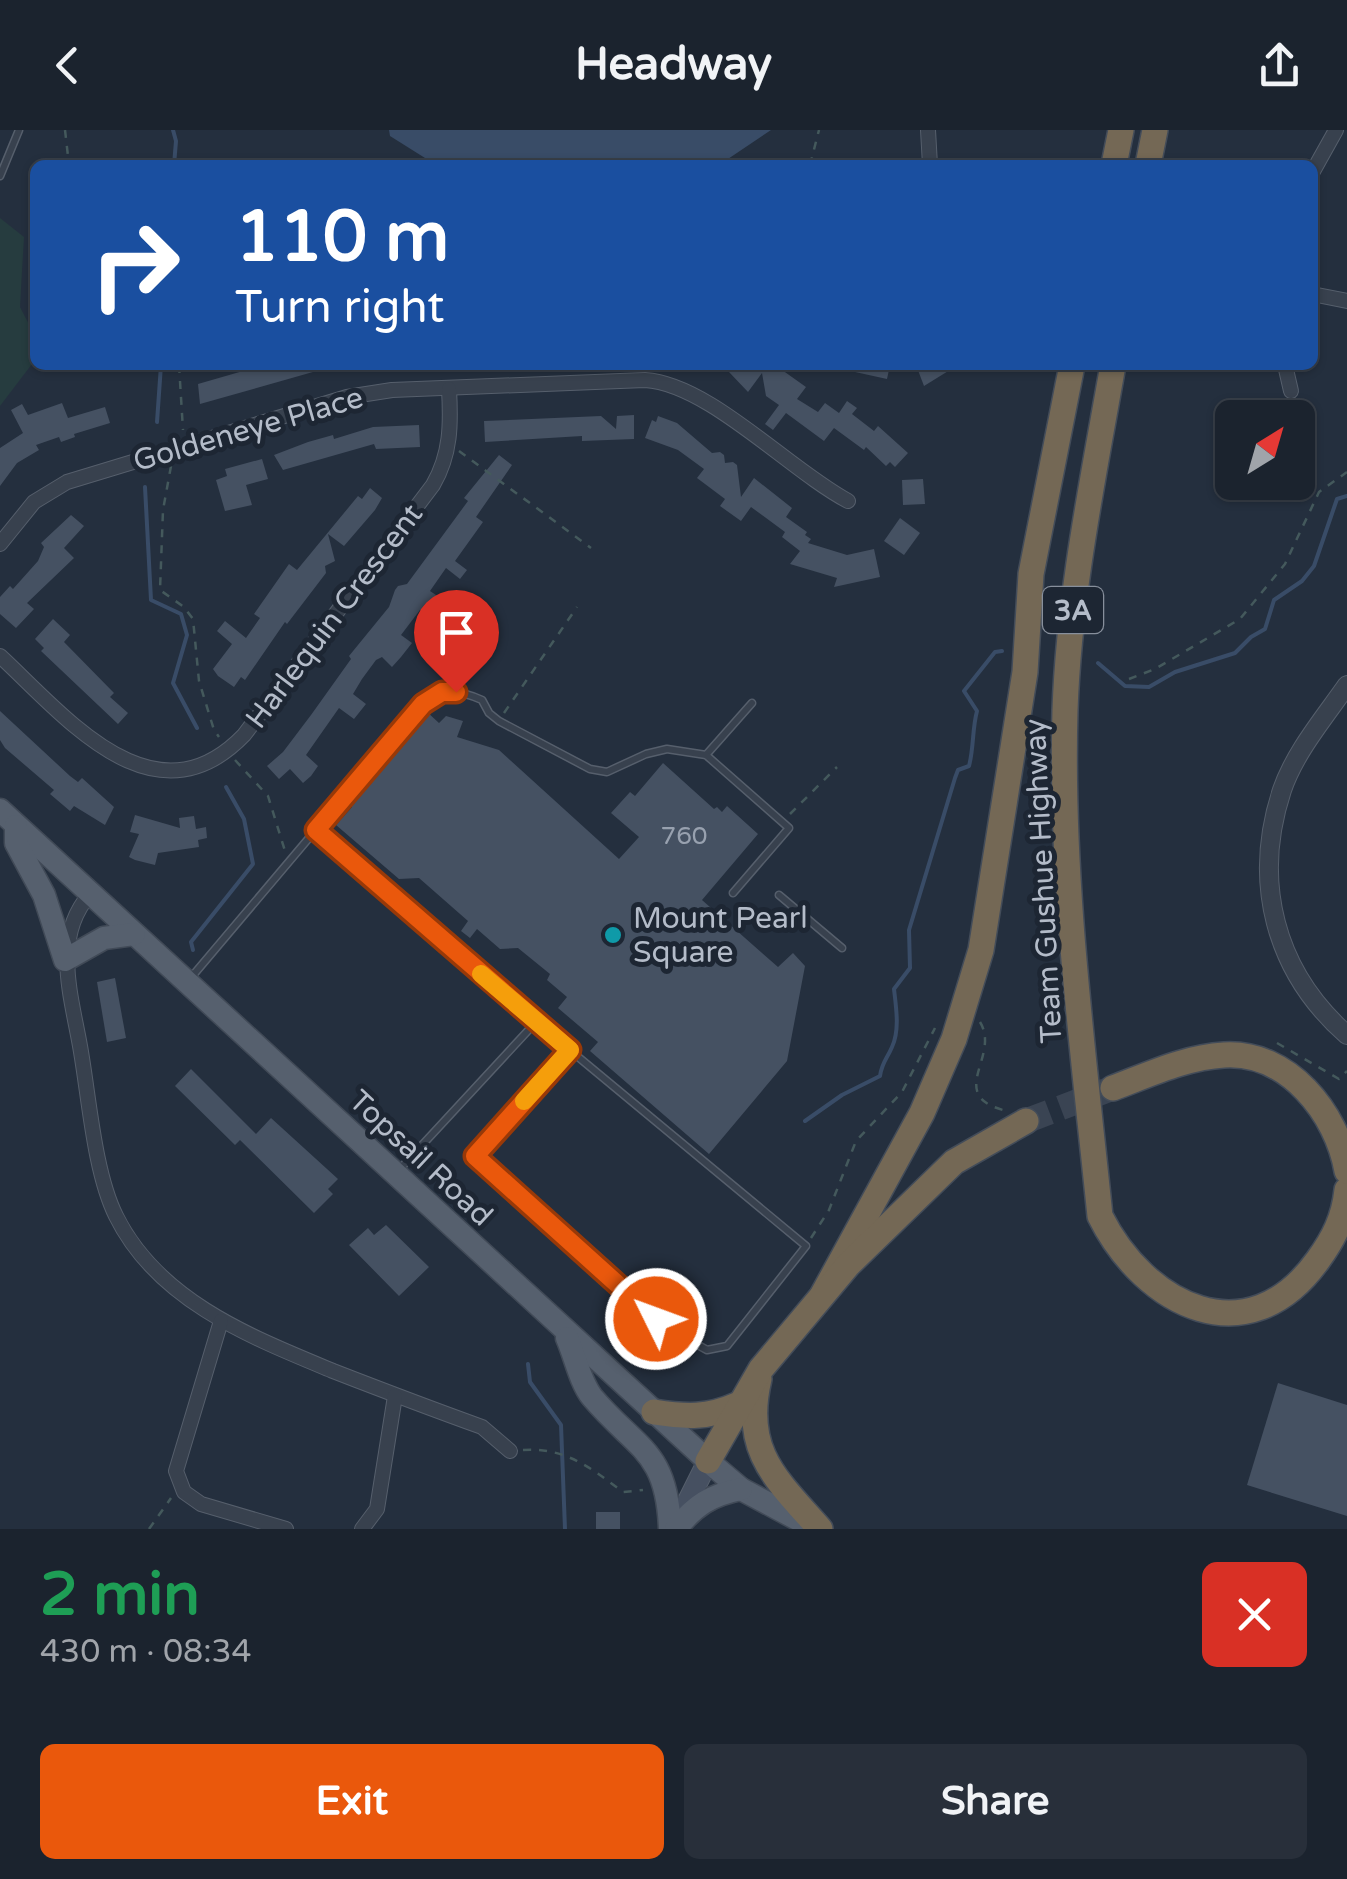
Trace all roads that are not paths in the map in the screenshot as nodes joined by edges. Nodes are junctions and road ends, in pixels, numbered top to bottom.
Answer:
1 (19, 130) edge
2 (928, 130) edge
3 (1121, 130) edge
4 (1155, 130) edge
5 (1336, 130) edge
6 (930, 160) edge
7 (1115, 160) edge
8 (1149, 160) edge
9 (1318, 162) edge
10 (0, 176) edge
11 (1318, 295) edge
12 (1347, 302) edge
13 (1071, 370) edge
14 (1112, 370) edge
15 (1286, 370) edge
16 (449, 389) junction
17 (1291, 391) dead end
18 (848, 501) dead end
19 (0, 544) edge
20 (0, 656) edge
21 (1347, 685) edge
22 (752, 703) dead end
23 (706, 755) junction
24 (8, 818) edge
25 (316, 830) junction
26 (90, 894) junction
27 (732, 894) dead end
28 (779, 895) dead end
29 (134, 934) junction
30 (842, 948) dead end
31 (65, 960) junction
32 (188, 982) junction
33 (536, 1022) junction
34 (1347, 1035) edge
35 (570, 1050) junction
36 (1113, 1088) tunnel mouth
37 (1015, 1116) tunnel mouth
38 (1347, 1172) edge
39 (394, 1175) junction
40 (1347, 1190) edge
41 (823, 1294) junction
42 (221, 1321) junction
43 (564, 1330) junction
44 (761, 1369) junction
45 (395, 1396) junction
46 (738, 1405) junction
47 (654, 1412) junction
48 (510, 1452) road end
49 (708, 1461) junction
50 (741, 1489) junction
51 (286, 1529) edge
52 (362, 1529) edge
53 (674, 1529) edge
54 (818, 1529) edge

1 - 10 lane
2 - 6 street
3 - 7 highway
4 - 8 highway
5 - 9 street
11 - 12 street
13 - 41 highway, 3A
14 - 40 highway, Team Gushue Highway / 3A
15 - 17 street
16 - 18 street, Goldeneye Place
16 - 19 street, Goldeneye Place
16 - 20 street, Harlequin Crescent
21 - 34 street
22 - 23 lane
23 - 25 lane
23 - 27 lane
24 - 26 main road, Topsail Road
24 - 31 main road
25 - 32 lane
25 - 33 lane
26 - 29 main road, Topsail Road
26 - 31 street
28 - 30 lane
29 - 31 main road
29 - 32 main road, Topsail Road
31 - 42 street
32 - 39 main road, Topsail Road
33 - 35 lane
33 - 39 lane
35 - 35 lane
36 - 38 highway
37 - 41 highway
39 - 43 main road, Topsail Road
41 - 44 highway
42 - 45 street
42 - 51 street
43 - 47 main road, Topsail Road
43 - 53 main road
44 - 46 highway
44 - 54 highway
45 - 48 street
45 - 52 street
46 - 47 highway
46 - 49 highway
47 - 49 main road, Topsail Road
49 - 50 main road, Topsail Road
49 - 53 main road
50 - 53 main road
50 - 54 main road, Topsail Road

